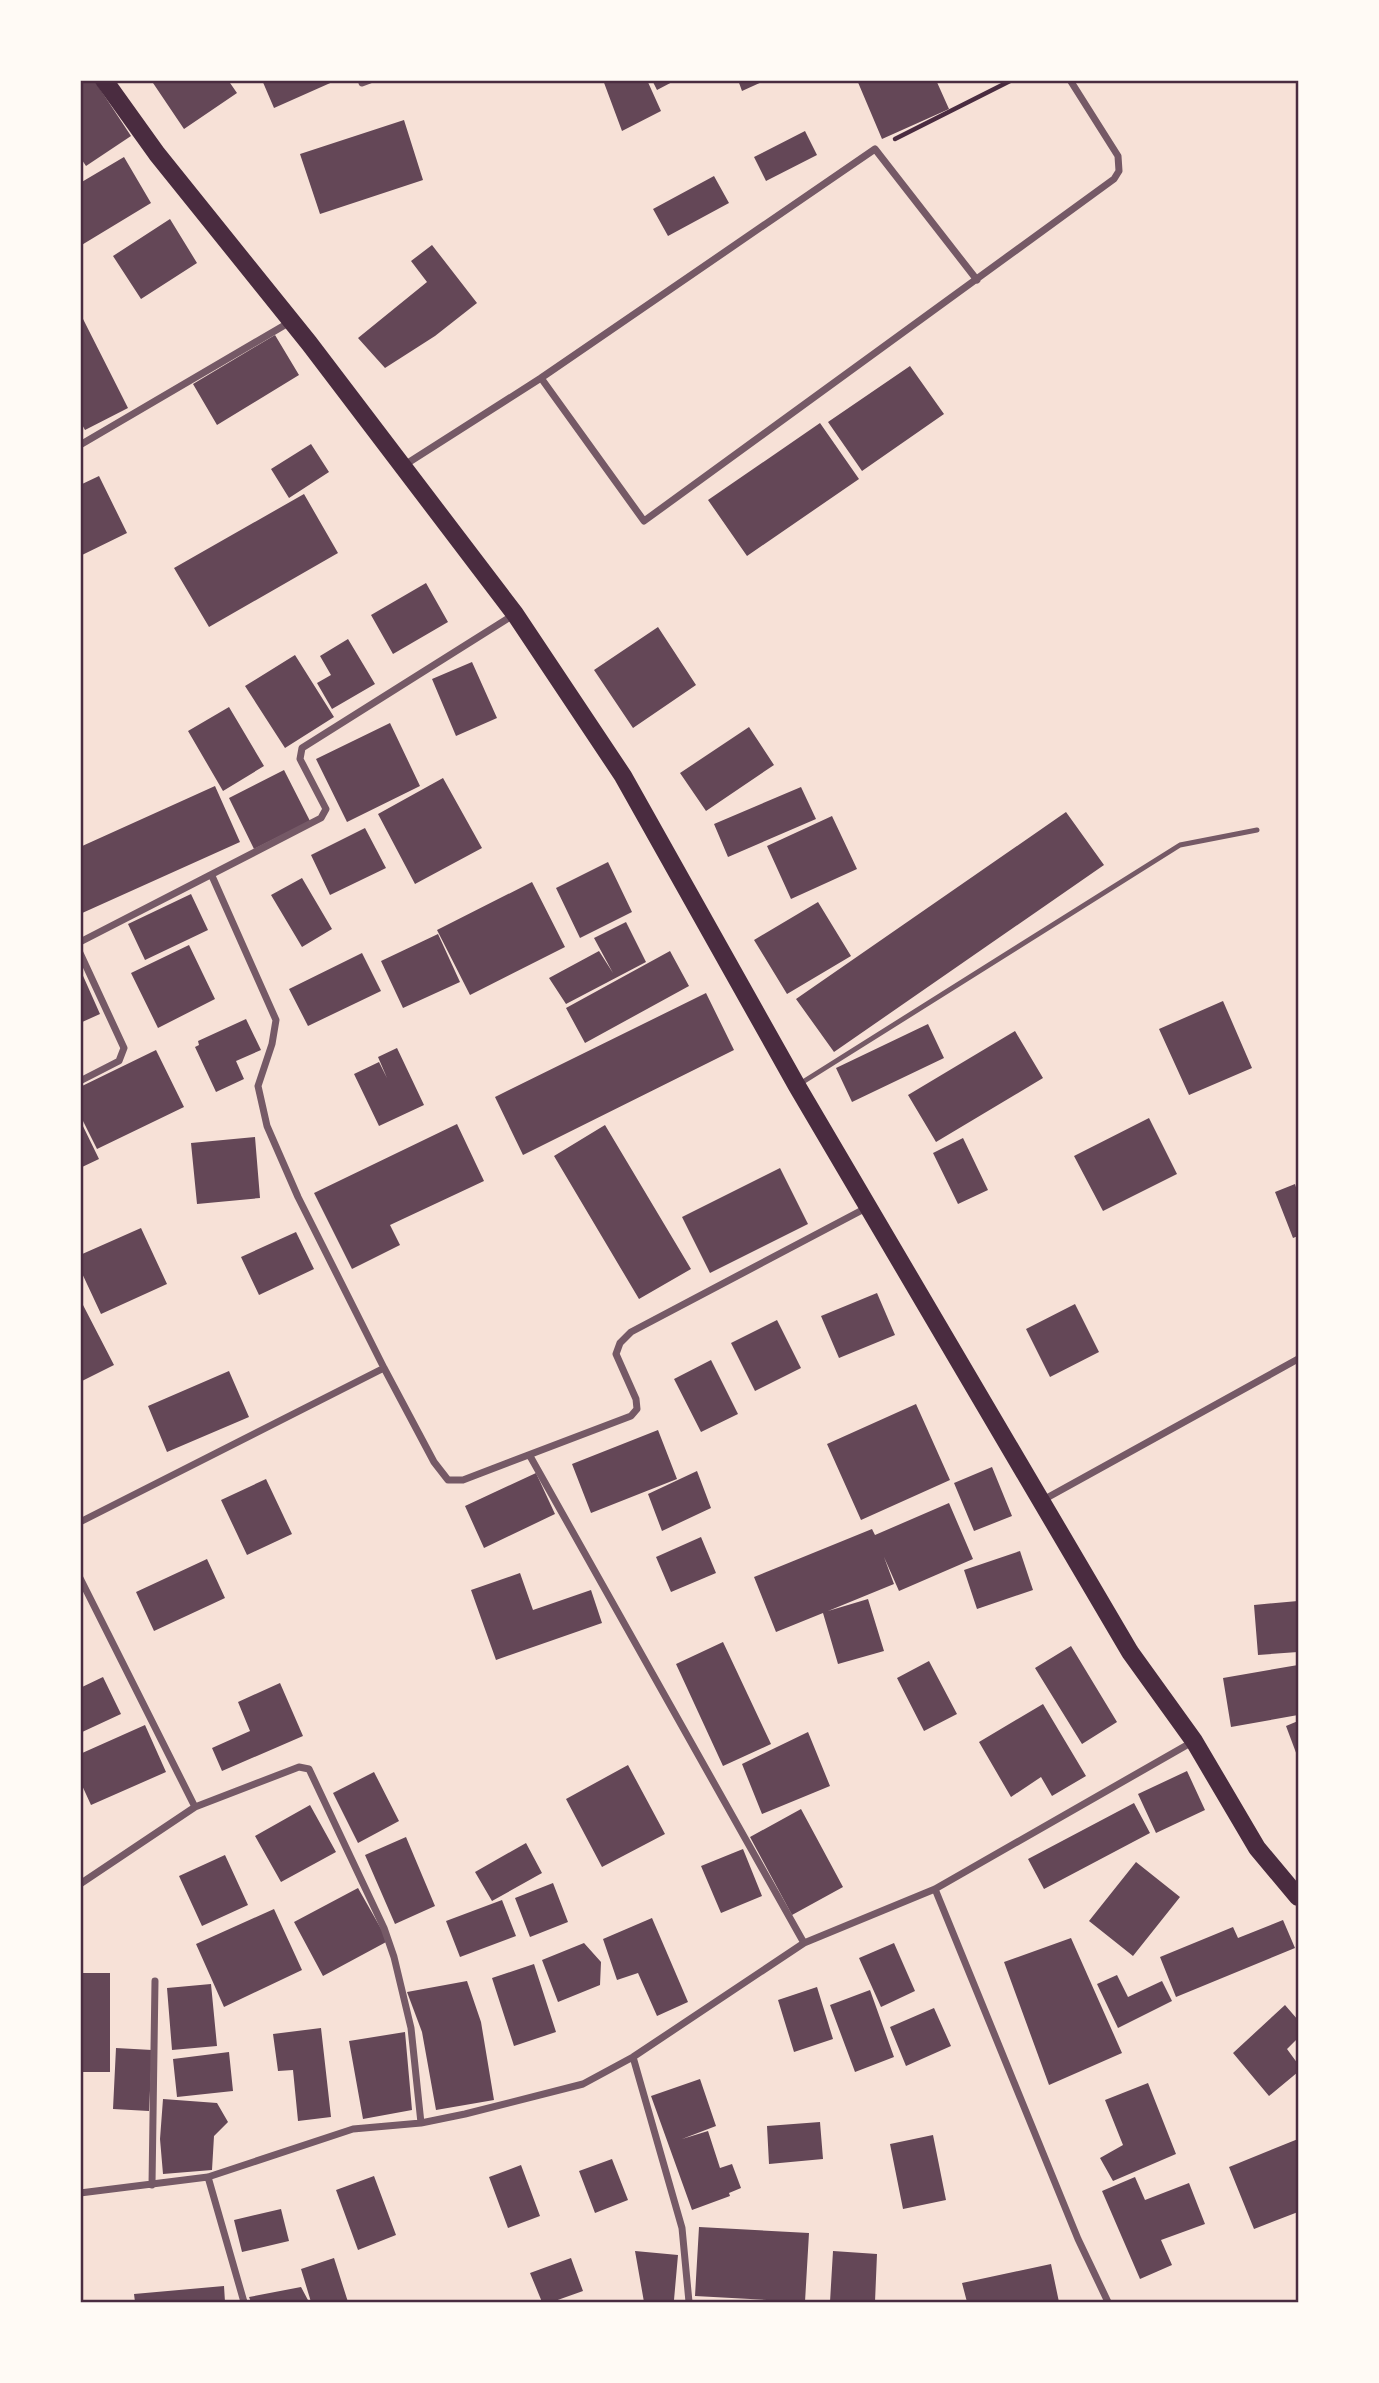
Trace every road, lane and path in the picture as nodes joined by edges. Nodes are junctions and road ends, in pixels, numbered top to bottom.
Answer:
1 (104, 80) edge
2 (1012, 80) edge
3 (1070, 80) edge
4 (875, 149) junction
5 (977, 279) junction
6 (291, 322) junction
7 (541, 378) junction
8 (80, 445) edge
9 (402, 467) junction
10 (514, 614) junction
11 (1256, 830) dead end
12 (212, 876) junction
13 (80, 942) edge
14 (80, 953) edge
15 (80, 1081) edge
16 (797, 1086) junction
17 (869, 1207) junction
18 (1298, 1359) edge
19 (384, 1368) junction
20 (530, 1456) junction
21 (1043, 1500) junction
22 (80, 1522) edge
23 (80, 1578) edge
24 (1194, 1741) junction
25 (195, 1807) junction
26 (80, 1884) edge
27 (935, 1889) junction
28 (1298, 1897) edge
29 (804, 1943) junction
30 (155, 1981) dead end
31 (633, 2057) junction
32 (421, 2123) junction
33 (208, 2177) junction
34 (152, 2185) junction
35 (80, 2193) edge
36 (244, 2302) edge
37 (689, 2302) edge
38 (1108, 2302) edge

1 - 6 main road
2 - 4 path
3 - 5 street
4 - 5 street
4 - 7 street
5 - 7 street
6 - 8 street
6 - 9 main road
7 - 9 street
9 - 10 main road
10 - 12 street
10 - 16 main road
11 - 16 lane
12 - 13 street
12 - 19 street
14 - 15 street
16 - 17 main road
17 - 20 street
17 - 21 main road
18 - 21 street
19 - 20 street
19 - 22 street
20 - 29 street
21 - 24 main road
23 - 25 street
24 - 27 street
24 - 28 main road
25 - 26 street
25 - 32 street
27 - 29 street
27 - 38 street
29 - 31 street
30 - 34 street
31 - 32 street
31 - 37 street
32 - 33 street
33 - 34 street
33 - 36 street
34 - 35 street

